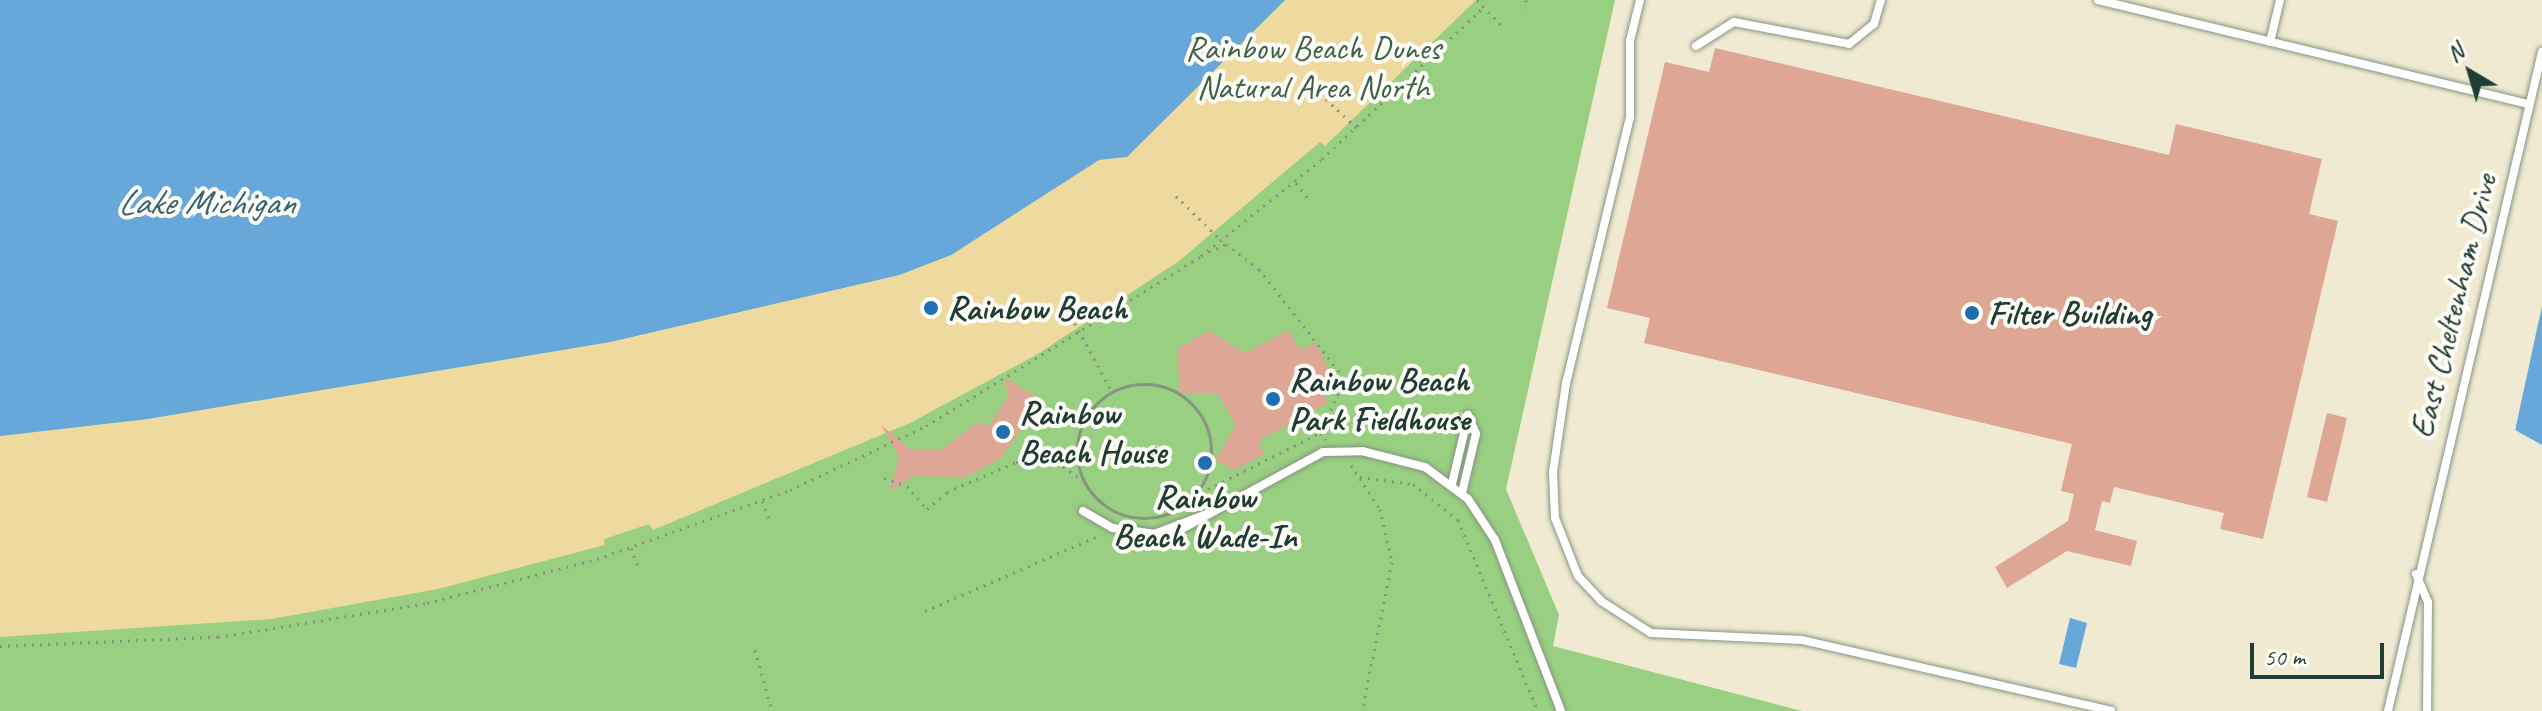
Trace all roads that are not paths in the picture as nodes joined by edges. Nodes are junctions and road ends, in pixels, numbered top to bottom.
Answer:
1 (1640, 0) edge
2 (1881, 0) edge
3 (2098, 0) edge
4 (2280, 0) edge
5 (2270, 42) junction
6 (1696, 46) dead end
7 (2542, 52) edge
8 (2529, 104) junction
9 (1452, 484) junction
10 (1462, 493) junction
11 (1083, 511) dead end
12 (2415, 573) junction
13 (1561, 711) edge
14 (2111, 711) edge
15 (2388, 711) edge
16 (2427, 711) edge

1 - 14 lane
2 - 6 lane
3 - 5 lane
4 - 5 lane
5 - 8 lane
7 - 8 lane, East Cheltenham Drive
8 - 12 lane, East Cheltenham Drive
9 - 10 lane
9 - 10 lane
9 - 11 lane
10 - 13 lane
12 - 15 lane, East Cheltenham Drive
12 - 16 lane

